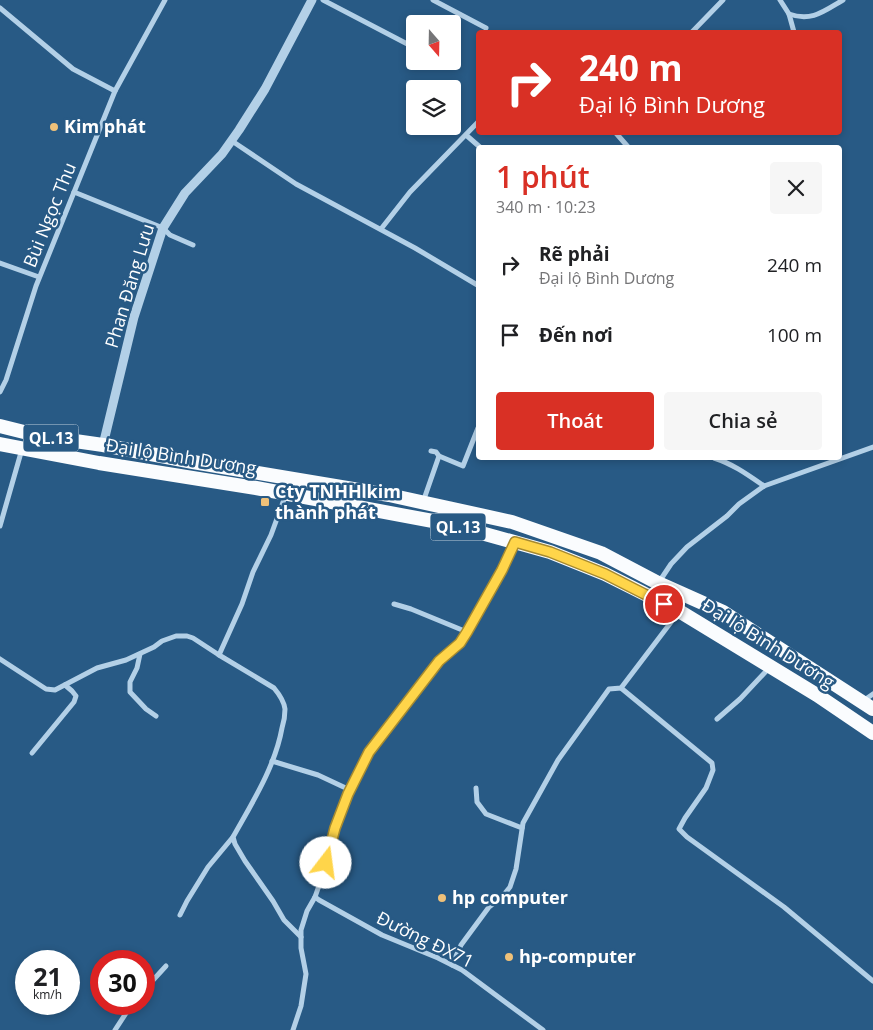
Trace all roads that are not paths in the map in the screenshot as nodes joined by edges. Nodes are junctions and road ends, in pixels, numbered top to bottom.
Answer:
1 (165, 0) edge
2 (312, 0) edge
3 (322, 0) edge
4 (433, 0) edge
5 (723, 0) edge
6 (780, 0) edge
7 (842, 0) edge
8 (0, 8) edge
9 (789, 14) junction
10 (486, 28) dead end
11 (694, 30) edge
12 (793, 30) edge
13 (406, 43) edge
14 (115, 91) junction
15 (476, 124) edge
16 (466, 135) junction
17 (618, 135) edge
18 (232, 141) junction
19 (478, 145) edge
20 (627, 145) edge
21 (74, 192) junction
22 (163, 228) junction
23 (381, 229) junction
24 (192, 246) dead end
25 (0, 263) edge
26 (39, 277) junction
27 (476, 284) edge
28 (0, 392) edge
29 (0, 426) edge
30 (476, 433) edge
31 (0, 444) edge
32 (103, 444) junction
33 (873, 447) edge
34 (22, 449) junction
35 (431, 451) dead end
36 (439, 456) junction
37 (842, 458) edge
38 (722, 460) edge
39 (837, 460) edge
40 (764, 486) junction
41 (286, 494) junction
42 (423, 502) junction
43 (0, 526) edge
44 (515, 542) junction
45 (658, 582) junction
46 (394, 604) dead end
47 (679, 611) junction
48 (467, 632) junction
49 (140, 654) junction
50 (219, 656) junction
51 (0, 659) edge
52 (770, 667) junction
53 (65, 685) junction
54 (621, 688) junction
55 (869, 702) edge
56 (156, 716) dead end
57 (717, 719) dead end
58 (873, 732) edge
59 (32, 753) dead end
60 (272, 760) junction
61 (476, 788) dead end
62 (350, 790) junction
63 (522, 828) junction
64 (233, 837) junction
65 (315, 897) junction
66 (180, 915) dead end
67 (301, 937) junction
68 (452, 965) junction
69 (166, 966) dead end
70 (155, 978) edge
71 (873, 982) edge
72 (124, 1015) edge
73 (114, 1030) edge
74 (293, 1030) edge
75 (543, 1030) edge

1 - 14 street, Bùi Ngọc Thu
2 - 18 street, Phan Đăng Lưu
3 - 13 street
4 - 10 street
5 - 11 street
6 - 9 street
7 - 9 street
8 - 14 street
9 - 12 street
14 - 21 street, Bùi Ngọc Thu
15 - 16 street
16 - 19 street
16 - 23 street
17 - 20 street
18 - 22 street, Phan Đăng Lưu
18 - 23 street
21 - 22 street
21 - 26 street, Bùi Ngọc Thu
22 - 24 street
22 - 32 street, Phan Đăng Lưu
23 - 27 street
25 - 26 street
26 - 28 street, Bùi Ngọc Thu
29 - 32 highway, Đại lộ Bình Dương / QL.13
30 - 36 street
31 - 34 highway, Đại lộ Bình Dương / QL.13
32 - 42 highway, Đại lộ Bình Dương / QL.13
33 - 37 street
34 - 41 highway, Đại lộ Bình Dương / QL.13
34 - 43 street
35 - 36 street
36 - 42 street
38 - 40 street
39 - 40 street
40 - 45 street
41 - 44 highway, Đại lộ Bình Dương / QL.13
41 - 50 street
42 - 45 highway, Đại lộ Bình Dương / QL.13
44 - 47 highway, Đại lộ Bình Dương / QL.13
44 - 48 street
45 - 55 highway, Đại lộ Bình Dương / QL.13
46 - 48 street
47 - 52 highway, Đại lộ Bình Dương / QL.13
47 - 54 street
48 - 62 street
49 - 50 street
49 - 53 street
49 - 56 street
50 - 60 street
51 - 53 street
52 - 57 street
52 - 58 highway, Đại lộ Bình Dương / QL.13
53 - 59 street
54 - 63 street
54 - 71 street
60 - 62 street
60 - 64 street
61 - 63 street
62 - 65 street
63 - 68 street
64 - 66 street
64 - 67 street
65 - 67 street
65 - 68 street, Đường ĐX71
67 - 74 street
68 - 75 street, Đường ĐX71
69 - 70 street
72 - 73 street

